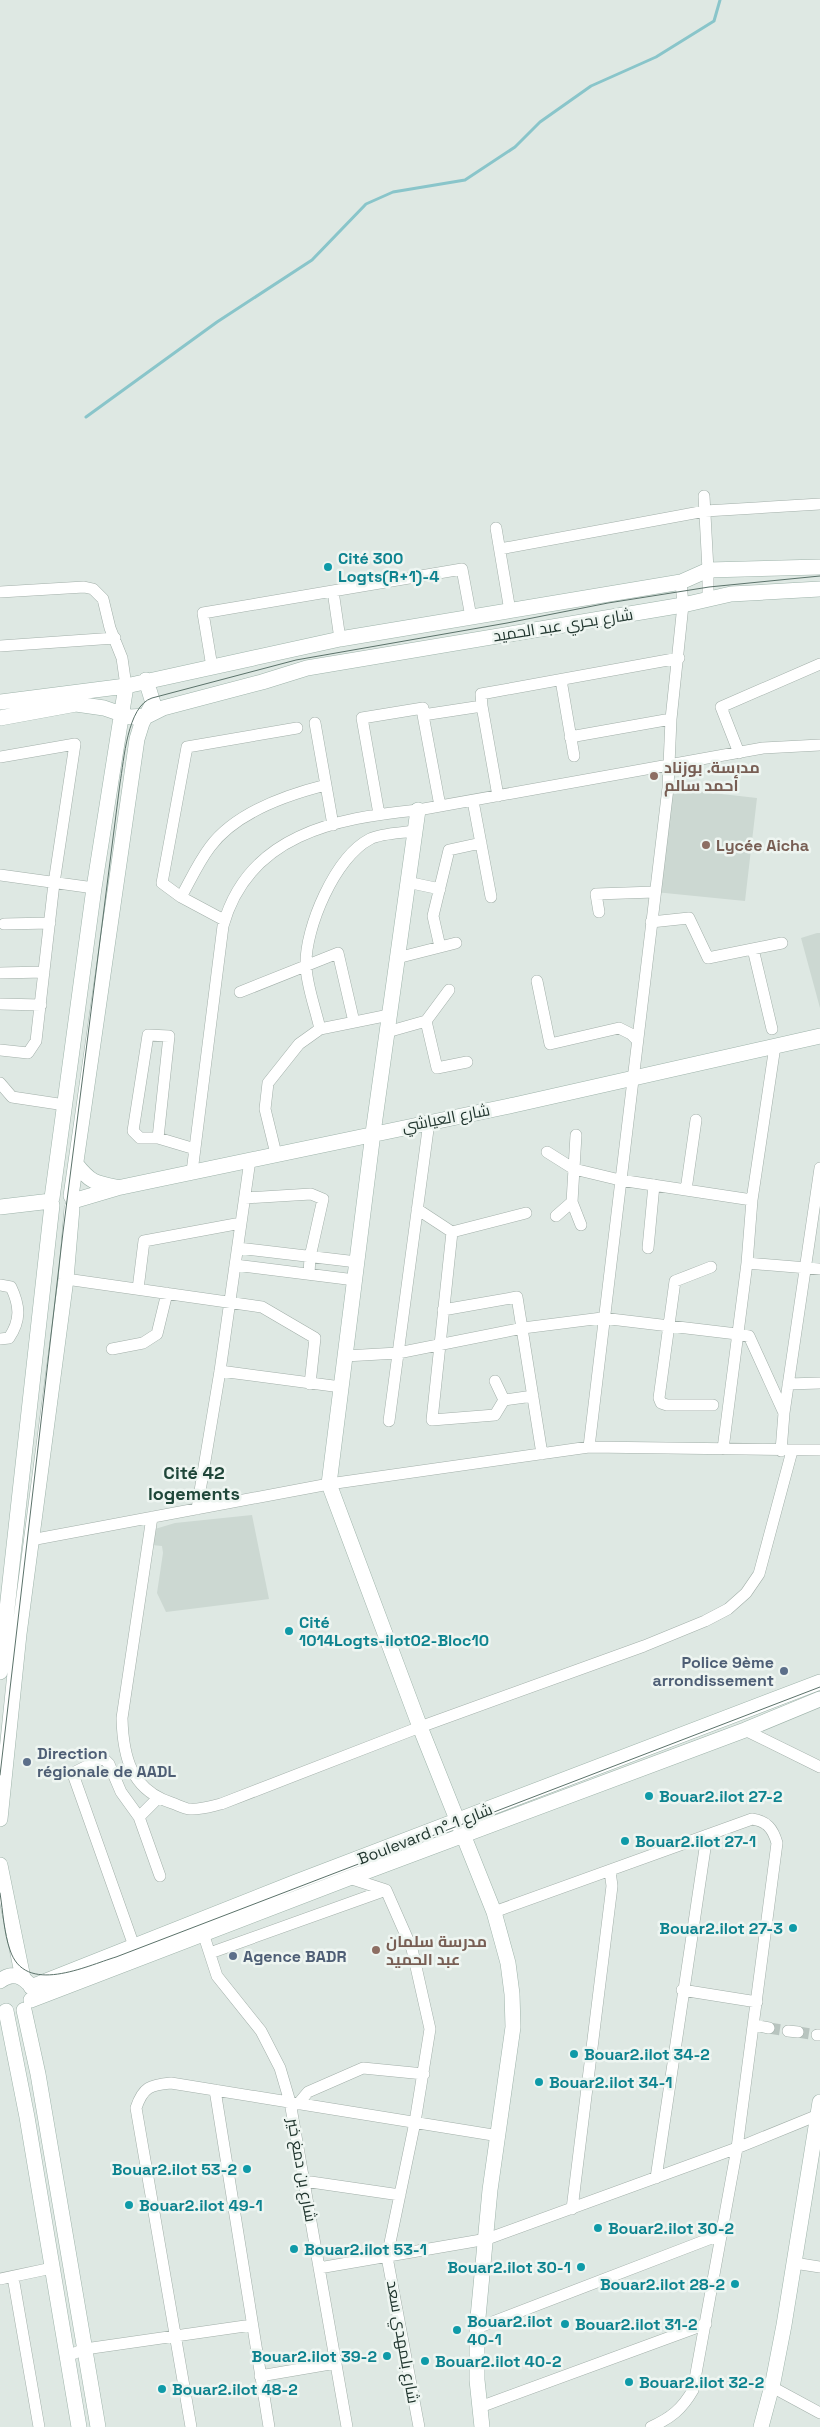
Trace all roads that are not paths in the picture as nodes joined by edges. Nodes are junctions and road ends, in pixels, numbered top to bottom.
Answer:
1 (704, 496) dead end
2 (820, 504) edge
3 (705, 511) junction
4 (496, 528) dead end
5 (500, 549) junction
6 (820, 567) edge
7 (708, 570) junction
8 (681, 582) junction
9 (820, 589) edge
10 (333, 591) junction
11 (0, 592) edge
12 (708, 599) junction
13 (683, 605) junction
14 (510, 611) junction
15 (471, 617) junction
16 (115, 638) junction
17 (340, 639) junction
18 (0, 646) edge
19 (679, 658) junction
20 (820, 664) edge
21 (212, 666) junction
22 (146, 680) junction
23 (561, 680) junction
24 (126, 686) junction
25 (0, 702) edge
26 (482, 706) junction
27 (121, 714) junction
28 (424, 715) junction
29 (146, 716) junction
30 (0, 718) edge
31 (671, 719) junction
32 (315, 723) dead end
33 (297, 728) dead end
34 (570, 737) junction
35 (820, 744) edge
36 (739, 752) junction
37 (574, 756) dead end
38 (0, 757) edge
39 (668, 764) junction
40 (326, 786) junction
41 (498, 796) junction
42 (473, 800) junction
43 (440, 806) junction
44 (418, 810) junction
45 (379, 814) junction
46 (333, 826) junction
47 (415, 831) junction
48 (481, 843) junction
49 (0, 875) edge
50 (54, 882) junction
51 (407, 882) junction
52 (94, 888) junction
53 (440, 889) junction
54 (655, 892) junction
55 (181, 897) junction
56 (491, 897) dead end
57 (599, 912) dead end
58 (224, 920) junction
59 (652, 922) junction
60 (50, 923) junction
61 (4, 924) dead end
62 (456, 943) dead end
63 (782, 943) dead end
64 (440, 947) junction
65 (753, 949) junction
66 (397, 958) junction
67 (306, 966) junction
68 (44, 972) junction
69 (0, 973) edge
70 (537, 981) dead end
71 (449, 990) dead end
72 (240, 992) dead end
73 (0, 1004) edge
74 (41, 1004) junction
75 (389, 1015) junction
76 (426, 1021) junction
77 (354, 1022) junction
78 (320, 1029) junction
79 (772, 1029) dead end
80 (387, 1032) junction
81 (820, 1036) edge
82 (637, 1040) junction
83 (775, 1046) junction
84 (0, 1050) edge
85 (467, 1062) dead end
86 (632, 1078) junction
87 (0, 1084) edge
88 (65, 1105) junction
89 (696, 1120) dead end
90 (429, 1122) junction
91 (373, 1133) junction
92 (576, 1135) dead end
93 (158, 1138) junction
94 (195, 1149) junction
95 (547, 1152) dead end
96 (276, 1154) junction
97 (250, 1160) junction
98 (76, 1164) junction
99 (820, 1168) edge
100 (574, 1170) junction
101 (192, 1172) junction
102 (620, 1180) junction
103 (654, 1185) junction
104 (118, 1188) junction
105 (686, 1190) junction
106 (245, 1198) junction
107 (752, 1200) junction
108 (52, 1201) junction
109 (72, 1202) junction
110 (572, 1202) junction
111 (0, 1203) edge
112 (0, 1207) edge
113 (817, 1207) edge
114 (417, 1209) junction
115 (526, 1213) dead end
116 (556, 1216) dead end
117 (241, 1223) junction
118 (581, 1225) dead end
119 (452, 1232) junction
120 (238, 1248) junction
121 (648, 1248) dead end
122 (310, 1257) junction
123 (357, 1262) junction
124 (747, 1263) junction
125 (235, 1265) junction
126 (711, 1267) dead end
127 (806, 1267) junction
128 (820, 1269) edge
129 (309, 1274) junction
130 (66, 1279) junction
131 (355, 1280) junction
132 (0, 1285) edge
133 (138, 1289) junction
134 (167, 1293) junction
135 (230, 1301) junction
136 (443, 1310) junction
137 (602, 1318) junction
138 (668, 1326) junction
139 (523, 1328) junction
140 (737, 1334) junction
141 (0, 1339) edge
142 (439, 1344) junction
143 (112, 1349) dead end
144 (398, 1353) junction
145 (345, 1356) junction
146 (220, 1371) junction
147 (495, 1381) dead end
148 (820, 1383) edge
149 (310, 1384) junction
150 (788, 1384) junction
151 (341, 1387) junction
152 (533, 1396) junction
153 (504, 1400) junction
154 (713, 1405) dead end
155 (784, 1413) junction
156 (389, 1421) dead end
157 (589, 1447) junction
158 (723, 1449) junction
159 (820, 1450) edge
160 (786, 1451) junction
161 (542, 1454) junction
162 (329, 1484) junction
163 (197, 1509) junction
164 (152, 1517) junction
165 (31, 1540) junction
166 (7, 1545) edge
167 (1, 1653) edge
168 (0, 1672) edge
169 (820, 1682) edge
170 (820, 1699) edge
171 (420, 1727) junction
172 (745, 1730) junction
173 (820, 1767) edge
174 (157, 1798) junction
175 (139, 1817) junction
176 (0, 1820) edge
177 (457, 1822) junction
178 (706, 1835) junction
179 (463, 1837) junction
180 (0, 1865) edge
181 (610, 1871) junction
182 (160, 1876) dead end
183 (349, 1878) junction
184 (386, 1890) junction
185 (494, 1912) junction
186 (203, 1933) junction
187 (134, 1946) junction
188 (210, 1953) junction
189 (0, 1978) edge
190 (682, 1990) junction
191 (27, 1994) junction
192 (757, 2002) junction
193 (2, 2009) edge
194 (754, 2025) junction
195 (769, 2028) tunnel mouth
196 (424, 2074) junction
197 (215, 2090) junction
198 (294, 2103) junction
199 (819, 2108) edge
200 (415, 2122) junction
201 (499, 2136) junction
202 (737, 2148) junction
203 (656, 2178) junction
204 (304, 2181) junction
205 (400, 2195) junction
206 (572, 2209) junction
207 (722, 2234) junction
208 (487, 2239) junction
209 (387, 2257) junction
210 (794, 2263) junction
211 (52, 2268) junction
212 (319, 2268) junction
213 (820, 2268) edge
214 (13, 2277) junction
215 (0, 2279) edge
216 (706, 2324) junction
217 (252, 2325) junction
218 (478, 2328) junction
219 (176, 2337) junction
220 (85, 2349) junction
221 (67, 2356) junction
222 (336, 2363) junction
223 (260, 2376) junction
224 (772, 2387) junction
225 (480, 2407) junction
226 (820, 2413) edge
227 (39, 2427) edge
228 (79, 2427) edge
229 (98, 2427) edge
230 (191, 2427) edge
231 (270, 2427) edge
232 (347, 2427) edge
233 (419, 2427) edge
234 (482, 2427) edge
235 (651, 2427) edge
236 (761, 2427) edge

1 - 3 street
2 - 3 street
3 - 5 street
3 - 7 street
4 - 5 street
5 - 14 street
6 - 7 street
7 - 8 street
7 - 12 street
8 - 13 street
8 - 14 street
9 - 12 street, شارع بحري عبد الحميد
10 - 15 street
10 - 17 street
10 - 21 street
11 - 16 street
12 - 13 street, شارع بحري عبد الحميد
13 - 19 street
13 - 29 street, شارع بحري عبد الحميد
14 - 15 street
15 - 17 street
16 - 18 street
16 - 24 street
17 - 21 street
19 - 23 street
19 - 31 street
20 - 36 street
21 - 22 street
22 - 24 street
22 - 29 street
23 - 26 street
23 - 34 street
24 - 25 street
24 - 27 street
26 - 28 street
26 - 41 street
27 - 29 street
27 - 30 street
27 - 52 street
28 - 43 street
28 - 45 street
29 - 98 street
31 - 34 street
31 - 39 street
32 - 40 street
33 - 55 street
34 - 37 street
35 - 36 street
36 - 39 street
38 - 50 street
39 - 41 street
39 - 54 street
40 - 46 street
40 - 55 street
41 - 42 street
42 - 43 street
42 - 48 street
43 - 44 street
44 - 45 street
44 - 47 street
45 - 46 street
46 - 58 street
47 - 51 street
47 - 67 street
48 - 53 street
48 - 56 street
49 - 50 street
50 - 52 street
50 - 60 street
51 - 53 street
51 - 66 street
52 - 88 street
53 - 64 street
54 - 57 street
54 - 59 street
55 - 58 street
58 - 94 street
59 - 65 street
59 - 82 street
60 - 61 street
60 - 68 street
62 - 64 street
63 - 65 street
64 - 66 street
65 - 79 street
66 - 75 street
67 - 72 street
67 - 77 street
67 - 78 street
68 - 69 street
68 - 74 street
70 - 82 street
71 - 76 street
73 - 74 street
74 - 84 street
75 - 77 street
75 - 80 street
76 - 80 street
76 - 85 street
77 - 78 street
78 - 96 street
80 - 91 street
81 - 83 street, شارع العياشي
82 - 86 street
83 - 86 street, شارع العياشي
83 - 107 street
86 - 90 street, شارع العياشي
86 - 102 street
87 - 88 street
88 - 108 street
89 - 105 street
90 - 91 street, شارع العياشي
90 - 114 street
91 - 96 street, شارع العياشي
91 - 123 street
92 - 100 street
93 - 93 street
93 - 94 street
94 - 101 street
95 - 100 street
96 - 97 street, شارع العياشي
97 - 101 street, شارع العياشي
97 - 106 street
98 - 104 street
98 - 109 street
99 - 113 street
100 - 102 street
100 - 110 street
101 - 104 street, شارع العياشي
102 - 103 street
102 - 137 street
103 - 105 street
103 - 121 street
104 - 109 street, شارع العياشي
105 - 107 street
106 - 117 street
106 - 122 street
107 - 124 street
108 - 109 street, شارع العياشي
108 - 112 street
108 - 166 street
109 - 130 street
110 - 116 street
110 - 118 street
111 - 112 street
113 - 127 street
114 - 119 street
114 - 144 street
115 - 119 street
117 - 120 street
117 - 133 street
119 - 136 street
120 - 122 street
120 - 125 street
122 - 123 street
122 - 129 street
123 - 131 street
124 - 127 street
124 - 140 street
125 - 129 street
125 - 135 street
126 - 138 street
127 - 128 street
127 - 150 street
129 - 131 street
130 - 133 street
130 - 165 street
131 - 145 street
132 - 141 street
133 - 134 street
134 - 135 street
134 - 143 street
135 - 146 street
135 - 149 street
136 - 139 street
136 - 142 street
137 - 138 street
137 - 139 street
137 - 157 street
138 - 140 street
138 - 154 street
139 - 142 street
139 - 152 street
140 - 155 street
140 - 158 street
142 - 144 street
142 - 153 street
144 - 145 street
144 - 156 street
145 - 151 street
146 - 149 street
146 - 163 street
147 - 153 street
148 - 150 street
149 - 151 street
150 - 155 street
151 - 162 street
152 - 153 street
152 - 161 street
155 - 160 street
157 - 158 street
157 - 161 street
158 - 160 street
159 - 160 street
160 - 171 street
161 - 162 street
162 - 163 street
162 - 171 street
163 - 164 street
164 - 165 street
164 - 174 street
165 - 166 street
165 - 176 street
166 - 167 street
167 - 168 street
169 - 177 street, Boulevard n° شارع 1
170 - 172 street, Boulevard n° شارع 1
171 - 174 street
171 - 177 street
172 - 173 street
172 - 179 street, Boulevard n° شارع 1
174 - 175 street
175 - 182 street
175 - 187 street
177 - 179 street
177 - 187 street, Boulevard n° شارع 1
178 - 181 street
178 - 190 street
178 - 192 street
179 - 183 street, Boulevard n° شارع 1
179 - 185 street
180 - 191 street
181 - 185 street
181 - 206 street
183 - 184 street
183 - 186 street, Boulevard n° شارع 1
184 - 188 street
184 - 196 street
185 - 201 street
186 - 188 street, شارع بن دمغ خير
186 - 191 street, Boulevard n° شارع 1
187 - 191 street, Boulevard n° شارع 1
188 - 198 street, شارع بن دمغ خير
189 - 191 street
190 - 192 street
190 - 203 street
191 - 193 street
191 - 220 street
192 - 194 street
193 - 211 street
194 - 195 street
194 - 202 street
196 - 198 street
196 - 200 street
197 - 198 street
197 - 217 street
197 - 219 street
198 - 200 street
198 - 204 street, شارع بن دمغ خير
199 - 202 street
199 - 210 street
200 - 201 street
200 - 205 street
201 - 208 street
202 - 203 street
202 - 207 street
203 - 206 street
204 - 205 street
204 - 212 street, شارع بن دمغ خير
205 - 209 street
206 - 208 street
207 - 216 street
207 - 218 street
208 - 209 street
208 - 218 street
209 - 212 street
209 - 233 street, شارع بلمهدي سعد
210 - 213 street
210 - 224 street
211 - 214 street
211 - 221 street
212 - 222 street, شارع بن دمغ خير
214 - 215 street
214 - 227 street
216 - 225 street
216 - 235 street
217 - 219 street
217 - 223 street
218 - 225 street
219 - 220 street
219 - 230 street
220 - 221 street
220 - 229 street
221 - 228 street
222 - 223 street
222 - 232 street, شارع بن دمغ خير
223 - 231 street
224 - 226 street
224 - 236 street
225 - 234 street

